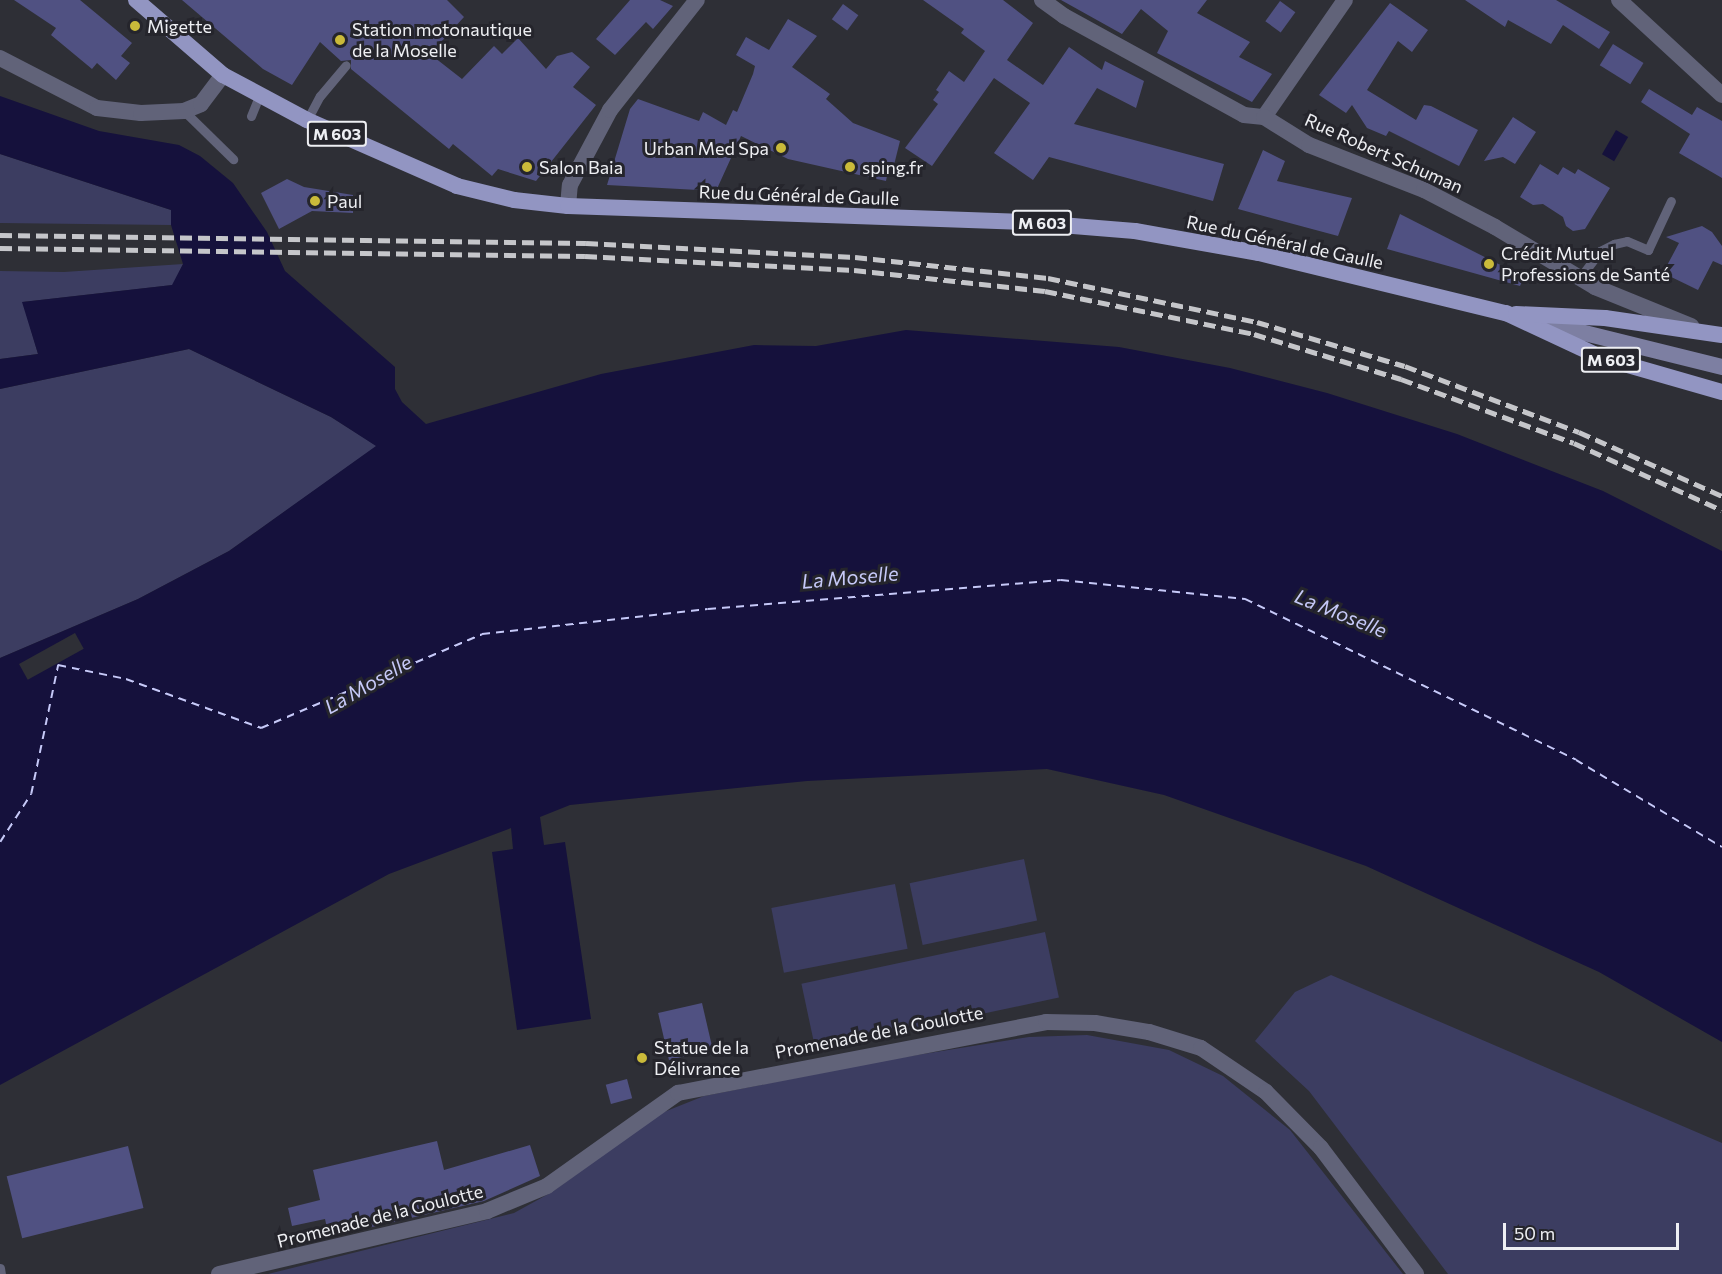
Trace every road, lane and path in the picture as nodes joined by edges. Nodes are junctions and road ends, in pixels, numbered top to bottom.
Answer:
1 (136, 0) edge
2 (697, 0) edge
3 (1042, 0) edge
4 (1345, 0) edge
5 (1619, 0) edge
6 (0, 58) edge
7 (346, 65) dead end
8 (223, 75) junction
9 (1722, 95) edge
10 (260, 96) junction
11 (184, 111) junction
12 (251, 116) dead end
13 (1264, 117) junction
14 (307, 120) junction
15 (233, 159) dead end
16 (1671, 201) dead end
17 (568, 206) junction
18 (1579, 279) junction
19 (1506, 314) junction
20 (1718, 334) edge
21 (1722, 367) edge
22 (1722, 392) edge
23 (0, 1268) edge
24 (1, 1274) edge
25 (219, 1274) edge
26 (1416, 1274) edge

1 - 8 main road, Rue du Général de Gaulle / M 603
2 - 17 street
3 - 13 street, Rue Robert Schuman
4 - 13 street
5 - 9 street
6 - 11 street
7 - 14 lane
8 - 10 main road, Rue du Général de Gaulle / M 603
8 - 11 street
10 - 12 lane
10 - 14 main road, Rue du Général de Gaulle / M 603
11 - 15 lane
13 - 18 street, Rue Robert Schuman
14 - 17 main road, Rue du Général de Gaulle / M 603
16 - 18 lane
17 - 19 main road, Rue du Général de Gaulle / M 603
18 - 20 street, Rue Robert Schuman
19 - 20 main road, Rue du Général de Gaulle / M 603
19 - 21 main road
19 - 22 main road, Rue du Général de Gaulle / M 603
23 - 24 lane
25 - 26 street, Promenade de la Goulotte

